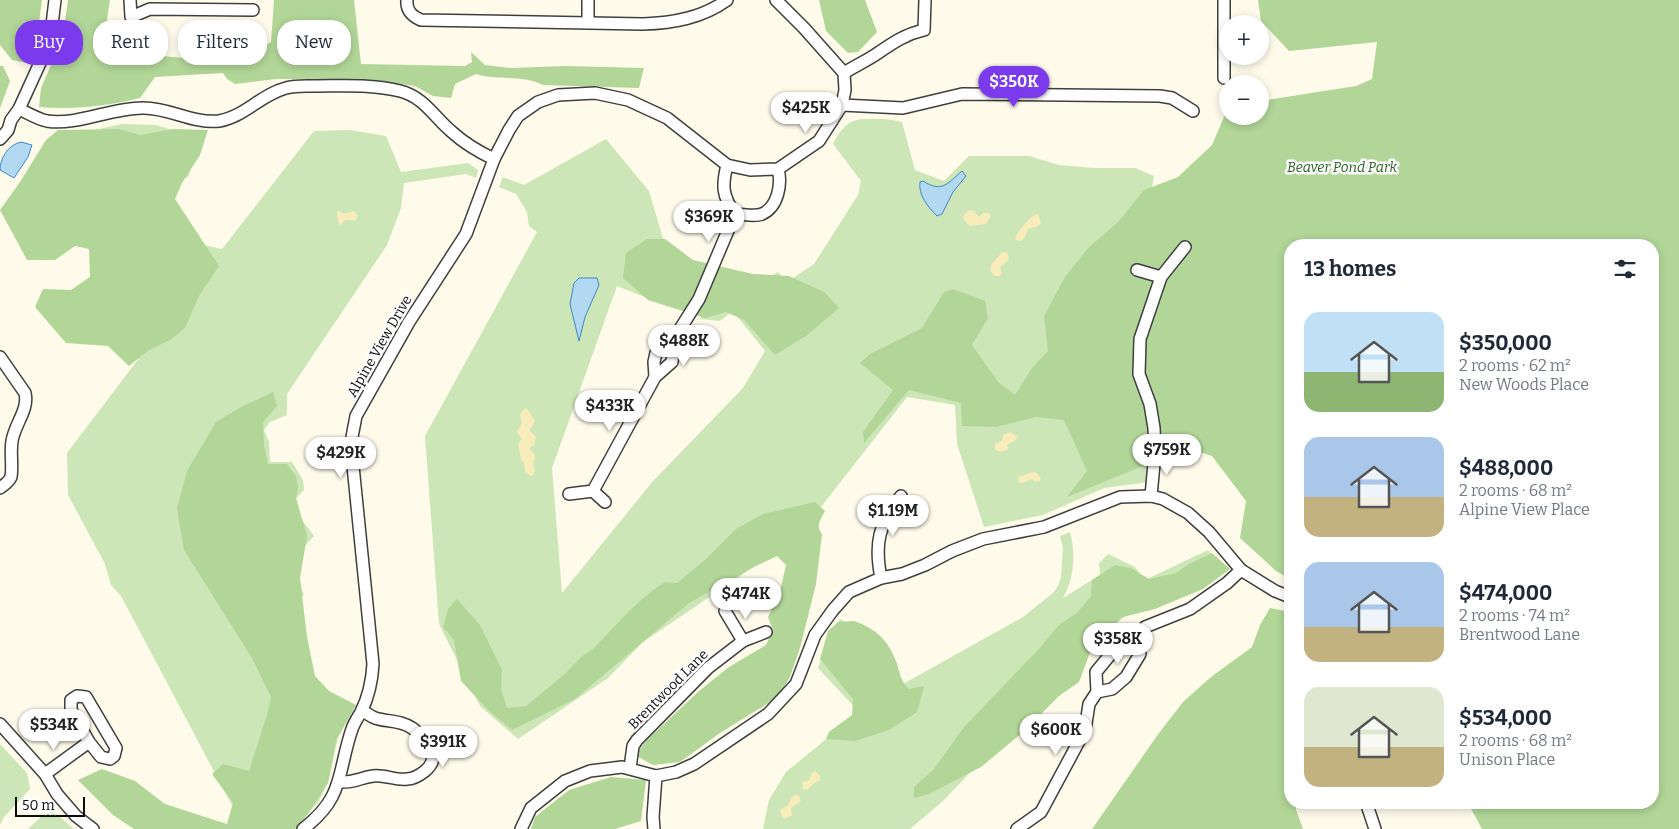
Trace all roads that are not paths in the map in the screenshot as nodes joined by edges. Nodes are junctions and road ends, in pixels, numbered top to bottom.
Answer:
1 (55, 0) edge
2 (130, 0) edge
3 (406, 0) edge
4 (588, 0) edge
5 (727, 0) edge
6 (776, 0) edge
7 (925, 0) edge
8 (1224, 0) edge
9 (205, 5) edge
10 (252, 10) dead end
11 (588, 22) junction
12 (844, 73) junction
13 (1224, 75) edge
14 (842, 106) junction
15 (19, 109) junction
16 (1192, 111) dead end
17 (5, 122) edge
18 (0, 139) edge
19 (494, 159) junction
20 (727, 165) junction
21 (778, 169) junction
22 (735, 214) junction
23 (1185, 247) dead end
24 (1137, 270) dead end
25 (1161, 277) junction
26 (675, 337) junction
27 (0, 357) edge
28 (655, 377) junction
29 (0, 488) edge
30 (593, 491) junction
31 (569, 494) dead end
32 (901, 496) dead end
33 (1151, 496) junction
34 (605, 502) dead end
35 (1241, 570) junction
36 (882, 578) junction
37 (1284, 594) edge
38 (725, 612) dead end
39 (766, 632) dead end
40 (1137, 637) junction
41 (743, 641) junction
42 (1097, 692) junction
43 (362, 710) junction
44 (0, 724) edge
45 (89, 742) junction
46 (630, 768) junction
47 (45, 774) junction
48 (656, 776) junction
49 (339, 782) junction
50 (1368, 809) edge
51 (93, 829) edge
52 (303, 829) edge
53 (522, 829) edge
54 (654, 829) edge
55 (1016, 829) edge
56 (1375, 829) edge

1 - 15 street
2 - 9 street
3 - 11 street
4 - 11 street
5 - 11 street
6 - 12 street
7 - 12 street
8 - 13 street
9 - 10 street
12 - 14 street
14 - 16 street
14 - 21 street
15 - 17 street
15 - 19 street
17 - 18 street
19 - 20 street, Alpine View Drive
19 - 43 street, Alpine View Drive
20 - 21 street, Alpine View Drive
20 - 22 street
21 - 22 street
22 - 26 street
23 - 25 street
24 - 25 street
25 - 33 street
26 - 28 street
26 - 28 street
27 - 29 street
28 - 30 street
30 - 31 street
30 - 34 street
32 - 36 street
33 - 35 street
33 - 36 street
35 - 37 street
35 - 40 street
36 - 48 street
38 - 41 street
39 - 41 street, Brentwood Lane
40 - 42 street
40 - 42 street
41 - 46 street, Brentwood Lane
42 - 55 street
43 - 49 street, Alpine View Drive
43 - 49 street
44 - 47 street
45 - 45 street
45 - 47 street
46 - 48 street
46 - 53 street
47 - 51 street
48 - 54 street
49 - 52 street, Alpine View Drive
50 - 56 street

